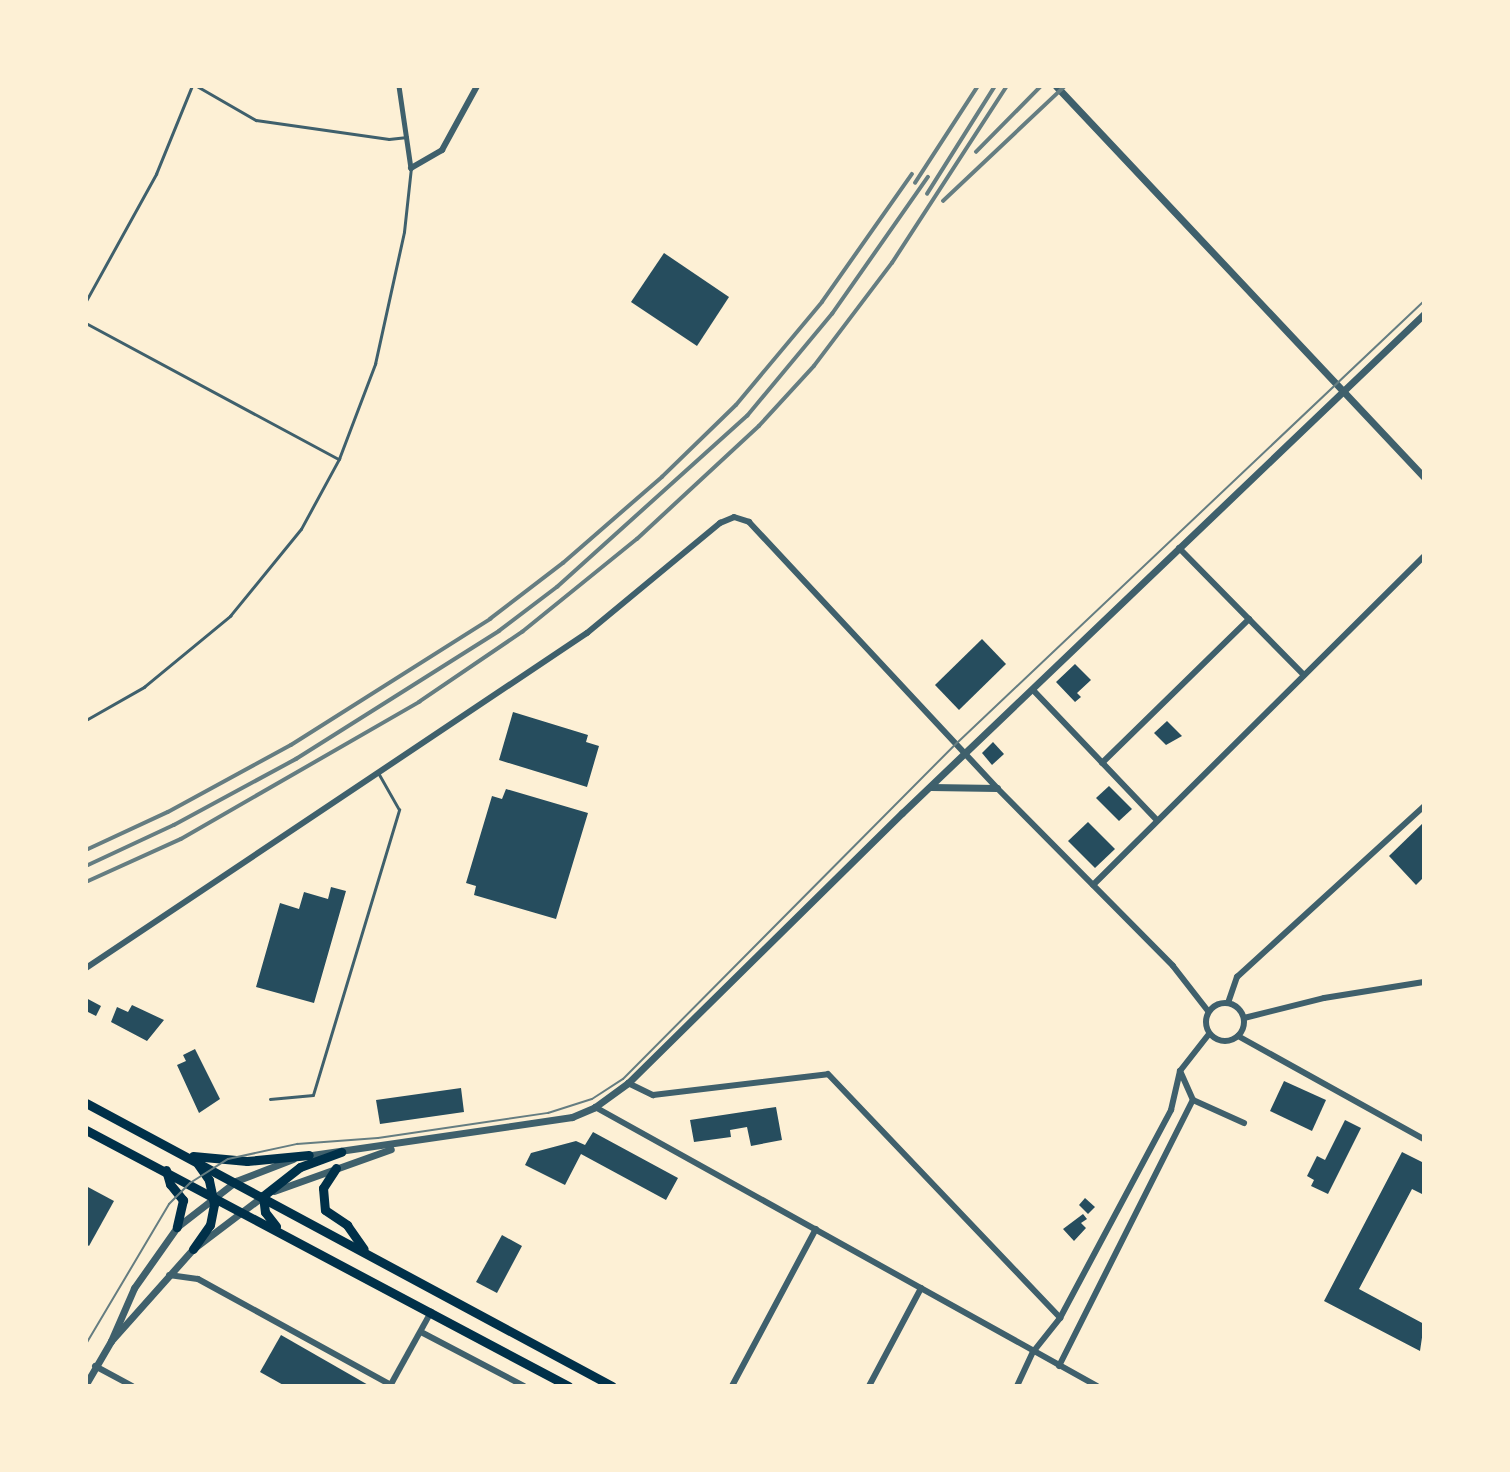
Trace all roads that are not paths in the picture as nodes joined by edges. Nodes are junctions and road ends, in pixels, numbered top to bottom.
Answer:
1 (194, 86) edge
2 (399, 86) edge
3 (477, 86) edge
4 (1056, 86) edge
5 (407, 137) junction
6 (411, 168) junction
7 (86, 301) edge
8 (1424, 314) edge
9 (86, 323) edge
10 (1346, 390) junction
11 (339, 459) junction
12 (1424, 477) edge
13 (1180, 548) junction
14 (1424, 556) edge
15 (1249, 619) junction
16 (1304, 676) junction
17 (1033, 690) junction
18 (86, 720) edge
19 (967, 752) junction
20 (1102, 764) junction
21 (379, 773) junction
22 (930, 787) junction
23 (997, 788) junction
24 (1424, 806) edge
25 (1157, 820) junction
26 (1093, 885) junction
27 (86, 968) edge
28 (1424, 982) edge
29 (1228, 1003) junction
30 (1208, 1012) junction
31 (1244, 1018) junction
32 (1209, 1034) junction
33 (1238, 1036) junction
34 (1180, 1071) junction
35 (628, 1083) junction
36 (270, 1099) dead end
37 (1194, 1100) junction
38 (86, 1103) edge
39 (595, 1107) junction
40 (1244, 1123) dead end
41 (86, 1130) edge
42 (1424, 1139) edge
43 (401, 1145) junction
44 (341, 1152) junction
45 (188, 1155) junction
46 (309, 1155) junction
47 (336, 1168) junction
48 (166, 1170) junction
49 (236, 1181) junction
50 (214, 1195) junction
51 (263, 1196) junction
52 (244, 1211) junction
53 (177, 1227) junction
54 (278, 1229) junction
55 (816, 1229) junction
56 (193, 1249) junction
57 (367, 1254) junction
58 (169, 1275) junction
59 (921, 1288) junction
60 (431, 1312) junction
61 (1060, 1318) junction
62 (421, 1332) junction
63 (111, 1341) junction
64 (1033, 1352) junction
65 (95, 1366) junction
66 (1059, 1366) junction
67 (86, 1384) edge
68 (390, 1385) edge
69 (132, 1386) edge
70 (524, 1386) edge
71 (568, 1386) edge
72 (612, 1386) edge
73 (732, 1386) edge
74 (869, 1386) edge
75 (1017, 1386) edge
76 (1097, 1386) edge

1 - 5 lane
1 - 7 lane
2 - 5 street
3 - 6 street
4 - 10 street
5 - 6 street
6 - 11 lane
8 - 10 street
9 - 11 lane
10 - 12 street
10 - 13 street
11 - 18 lane
13 - 15 street
13 - 17 street
14 - 16 street
15 - 16 street
15 - 20 street
16 - 25 street
17 - 19 street
17 - 20 street
19 - 21 street
19 - 22 street
19 - 23 street
20 - 25 street
21 - 27 street
21 - 36 lane
22 - 23 street
22 - 35 street
23 - 26 street
24 - 29 street
25 - 26 street
26 - 30 street
28 - 31 street
29 - 30 street
29 - 31 street
30 - 32 street
31 - 33 street
32 - 33 street
32 - 34 street
33 - 42 street
34 - 37 street
34 - 61 street
35 - 39 street
35 - 61 street
37 - 40 street
37 - 66 street
38 - 45 main road
39 - 43 street
39 - 55 street
41 - 48 main road
43 - 44 street
43 - 47 street
44 - 46 street
44 - 51 main road
45 - 46 main road
45 - 49 main road
45 - 50 main road
46 - 49 street
47 - 51 street
47 - 57 main road
48 - 50 main road
48 - 53 main road
49 - 50 street
49 - 51 main road
50 - 52 main road
50 - 53 street
50 - 56 main road
51 - 52 street
51 - 54 main road
51 - 57 main road
52 - 54 main road
52 - 56 street
53 - 63 street
54 - 60 main road
55 - 59 street
55 - 73 street
56 - 58 street
57 - 72 main road
58 - 63 street
58 - 68 street
59 - 64 street
59 - 74 street
60 - 62 street
60 - 71 main road
61 - 64 street
62 - 68 street
62 - 70 street
63 - 65 street
64 - 66 street
64 - 75 street
65 - 67 street
65 - 69 street
66 - 76 street

